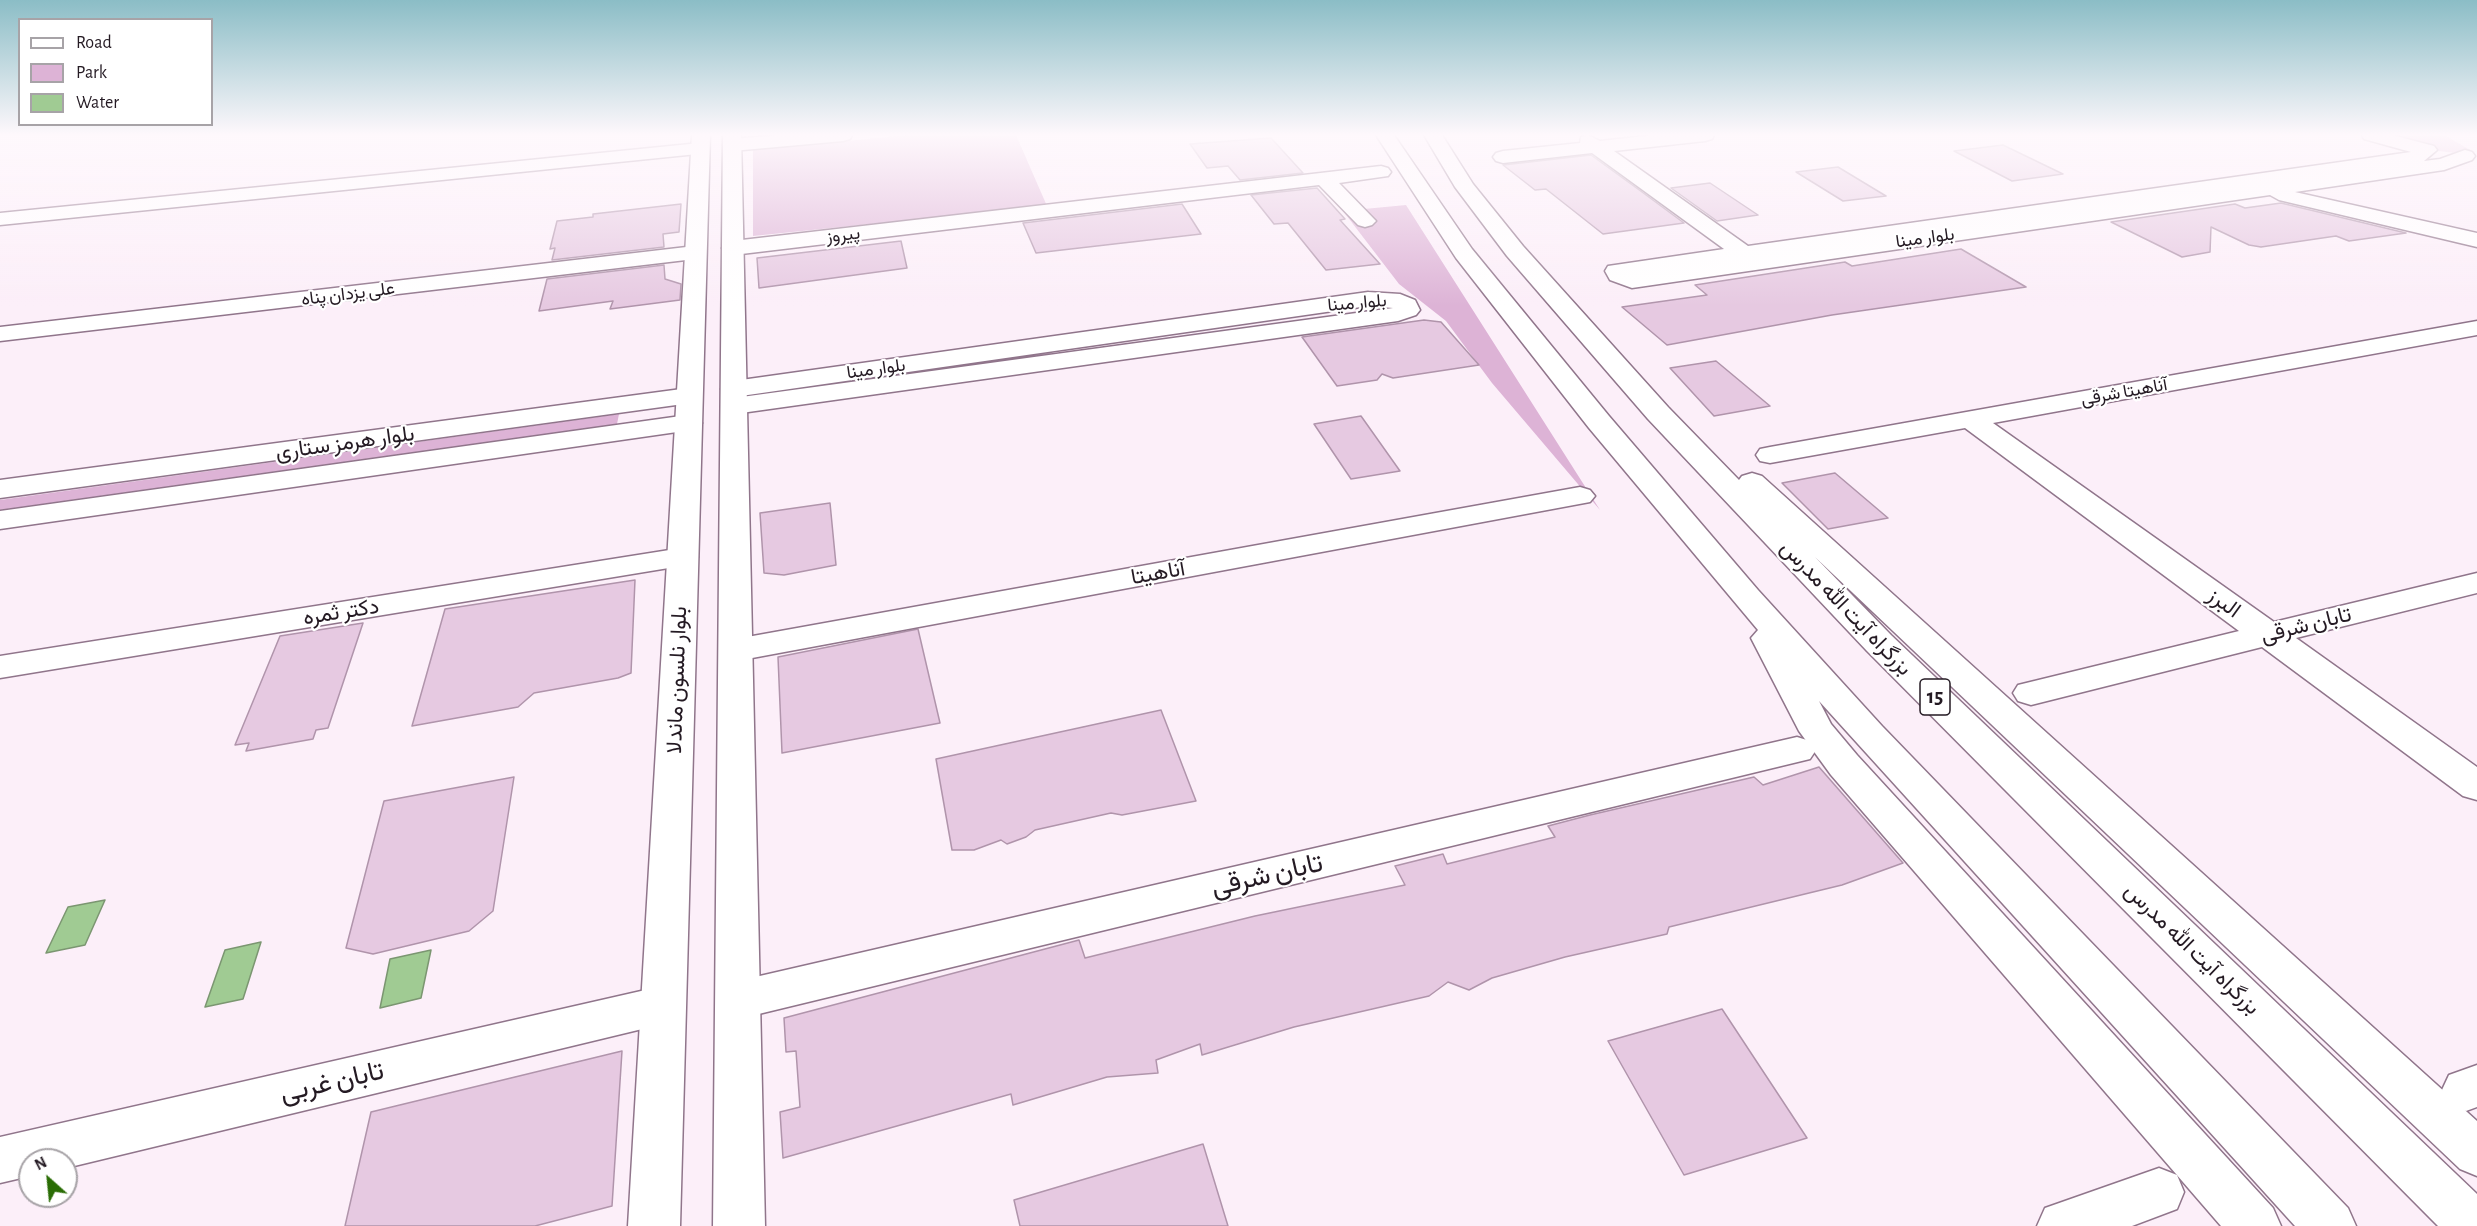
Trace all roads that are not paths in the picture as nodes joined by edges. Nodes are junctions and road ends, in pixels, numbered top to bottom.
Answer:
1 (246, 192) edge
2 (706, 192) edge
3 (724, 192) edge
4 (1211, 192) edge
5 (1337, 192) edge
6 (1423, 192) edge
7 (1469, 192) edge
8 (1659, 192) edge
9 (2167, 192) edge
10 (2242, 192) edge
11 (2269, 192) edge
12 (0, 219) edge
13 (1365, 221) dead end
14 (2477, 240) edge
15 (733, 248) junction
16 (1743, 252) junction
17 (695, 253) junction
18 (733, 306) junction
19 (693, 311) junction
20 (2477, 328) edge
21 (0, 334) edge
22 (775, 392) junction
23 (734, 398) junction
24 (627, 404) junction
25 (689, 409) junction
26 (1658, 413) junction
27 (1970, 419) junction
28 (621, 433) junction
29 (1770, 455) dead end
30 (0, 489) edge
31 (1580, 496) dead end
32 (0, 520) edge
33 (682, 557) junction
34 (2477, 583) edge
35 (1747, 597) junction
36 (2268, 635) junction
37 (736, 650) junction
38 (0, 667) edge
39 (2031, 693) dead end
40 (1797, 750) dead end
41 (2477, 786) edge
42 (738, 1000) junction
43 (663, 1005) junction
44 (2477, 1153) edge
45 (0, 1160) edge
46 (2159, 1192) dead end
47 (654, 1226) edge
48 (739, 1226) edge
49 (2063, 1226) edge
50 (2255, 1226) edge
51 (2330, 1226) edge
52 (2474, 1226) edge

1 - 12 main road
2 - 17 main road, بلوار نلسون ماندلا
3 - 15 main road
4 - 15 main road, پیروز
5 - 13 main road
6 - 35 main road
7 - 26 main road, بزرگراه آیت الله مدرس / 15
8 - 16 main road
9 - 16 main road, بلوار مینا
10 - 16 main road, بلوار مینا
11 - 14 main road
15 - 18 main road
17 - 19 main road, بلوار نلسون ماندلا
17 - 21 main road, علی یزدان پناه
18 - 19 main road
18 - 23 main road
19 - 25 main road, بلوار نلسون ماندلا
20 - 27 main road, آناهیتا شرقی
22 - 22 main road, بلوار مینا
22 - 23 main road, بلوار مینا
23 - 37 main road
24 - 25 main road, بلوار هرمز ستاری
24 - 28 main road
24 - 30 main road, بلوار هرمز ستاری
25 - 28 main road, بلوار هرمز ستاری
25 - 33 main road, بلوار نلسون ماندلا
26 - 44 main road
26 - 52 main road, بزرگراه آیت الله مدرس / 15
27 - 29 main road, آناهیتا شرقی
27 - 36 main road, البرز
28 - 32 main road, بلوار هرمز ستاری
31 - 37 main road, آناهیتا
33 - 38 main road, دکتر ثمره
33 - 43 main road, بلوار نلسون ماندلا
34 - 36 main road, تابان شرقی
35 - 50 main road
35 - 51 main road
36 - 39 main road, تابان شرقی
36 - 41 main road, البرز
37 - 42 main road
40 - 42 main road, تابان شرقی
42 - 48 main road
43 - 45 main road, تابان غربی
43 - 47 main road, بلوار نلسون ماندلا
46 - 49 main road

